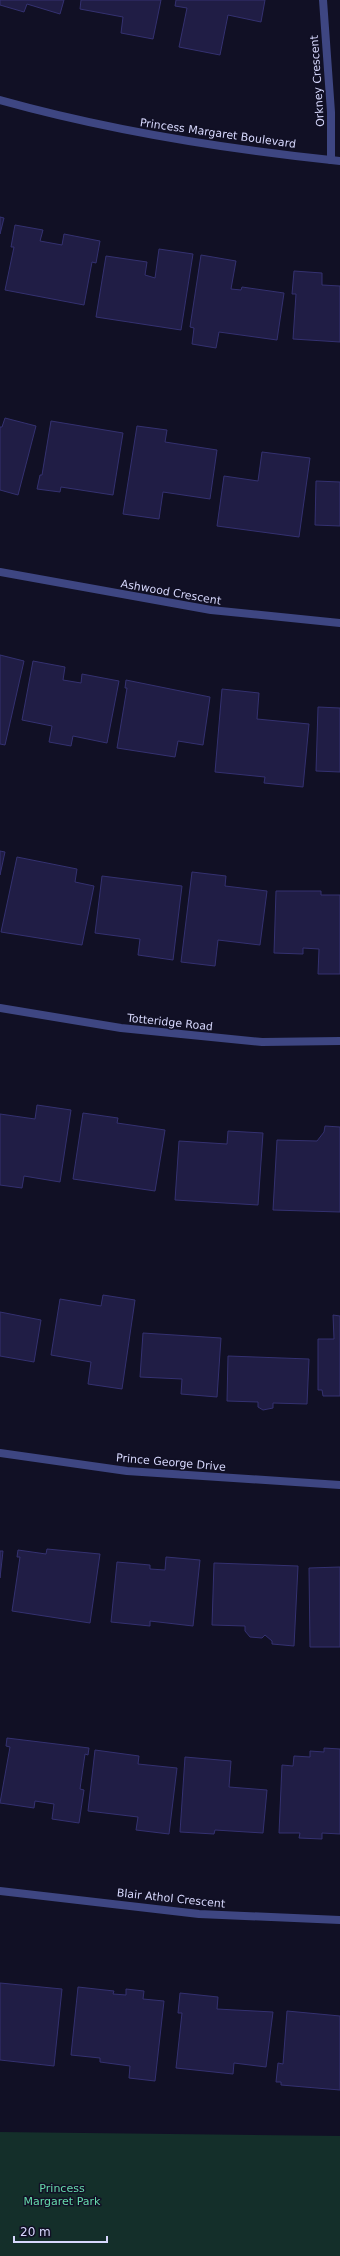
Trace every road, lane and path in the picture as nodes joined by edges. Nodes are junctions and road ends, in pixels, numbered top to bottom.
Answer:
1 (323, 0) edge
2 (0, 100) edge
3 (336, 161) edge
4 (0, 572) edge
5 (340, 623) edge
6 (0, 1008) edge
7 (340, 1041) edge
8 (0, 1453) edge
9 (340, 1485) edge
10 (0, 1891) edge
11 (340, 1920) edge

1 - 3 street, Orkney Crescent
2 - 3 street, Princess Margaret Boulevard
4 - 5 street, Ashwood Crescent
6 - 7 street, Totteridge Road
8 - 9 street, Prince George Drive
10 - 11 street, Blair Athol Crescent

